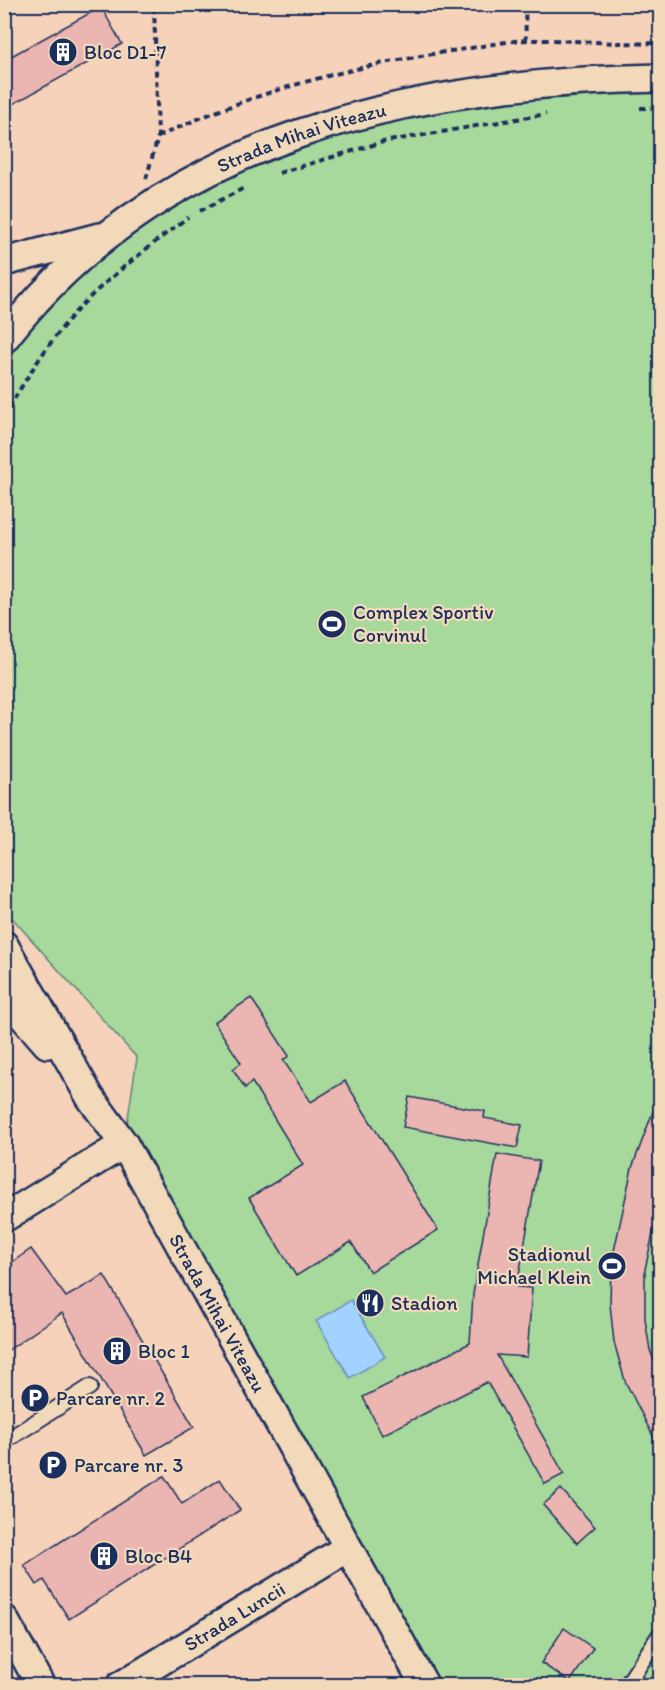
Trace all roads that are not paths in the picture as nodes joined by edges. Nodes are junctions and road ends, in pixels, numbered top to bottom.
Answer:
1 (660, 78) edge
2 (106, 235) junction
3 (4, 262) edge
4 (5, 333) edge
5 (4, 945) edge
6 (4, 994) edge
7 (90, 1097) junction
8 (124, 1144) junction
9 (4, 1218) edge
10 (90, 1387) dead end
11 (4, 1442) edge
12 (347, 1548) junction
13 (4, 1619) edge
14 (660, 1634) edge
15 (40, 1686) edge
16 (120, 1686) edge
17 (426, 1686) edge
18 (626, 1686) edge

1 - 2 street, Strada Mihai Viteazu
2 - 3 street
2 - 4 street, Strada Mihai Viteazu
5 - 7 street, Strada Mihai Viteazu
6 - 7 street
7 - 8 street, Strada Mihai Viteazu
8 - 9 street
8 - 12 street, Strada Mihai Viteazu
10 - 11 lane
12 - 16 street, Strada Luncii
12 - 17 street, Strada Mihai Viteazu
13 - 15 street
14 - 18 lane

